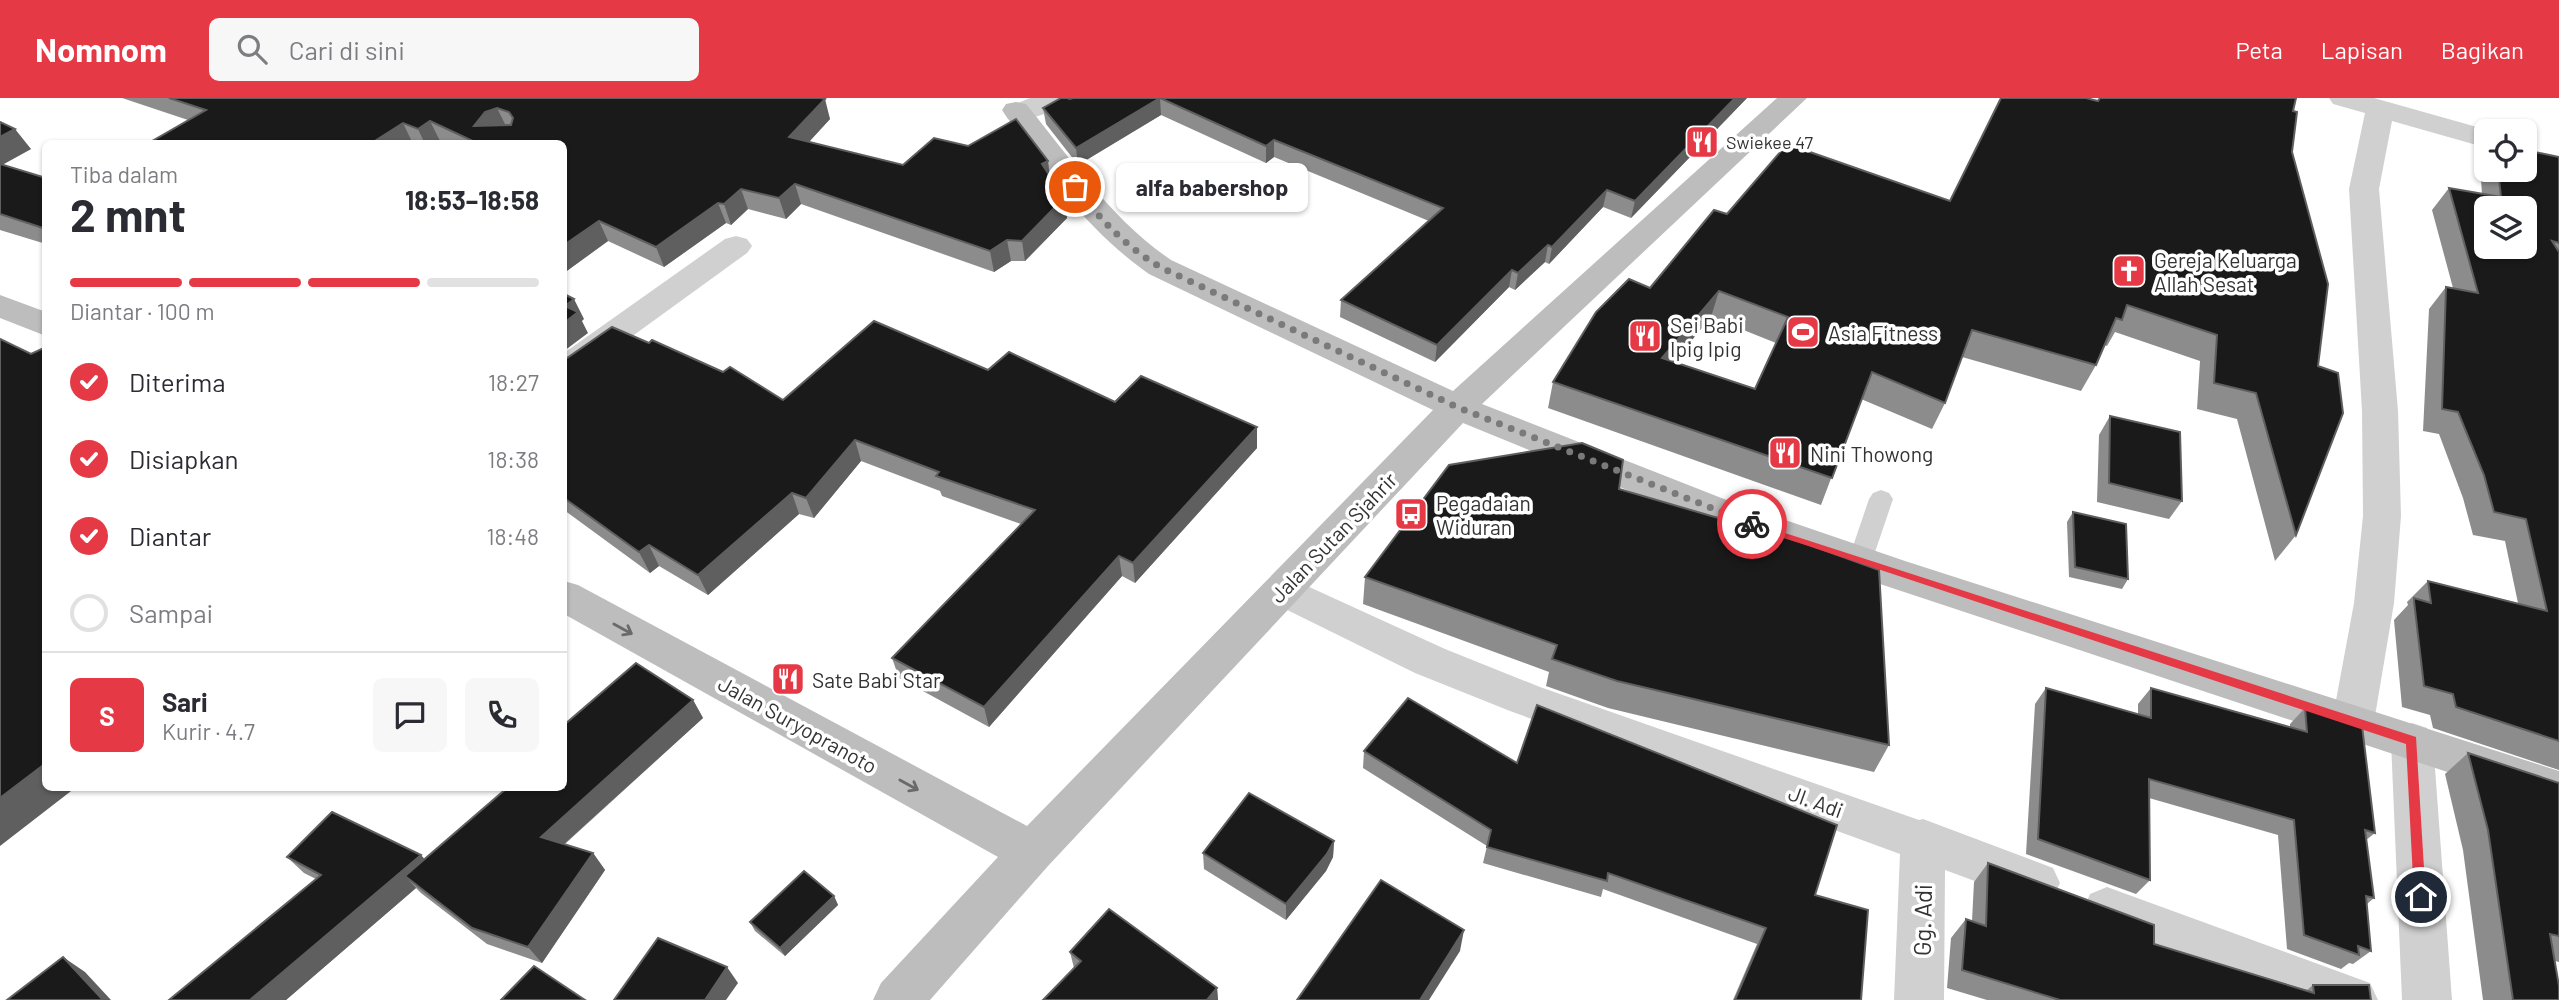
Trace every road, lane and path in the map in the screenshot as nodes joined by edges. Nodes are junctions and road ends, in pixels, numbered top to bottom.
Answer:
1 (1054, 98) edge
2 (1793, 98) edge
3 (2343, 98) edge
4 (2380, 109) junction
5 (2416, 109) edge
6 (1017, 112) joint
7 (2474, 134) edge
8 (736, 246) dead end
9 (0, 306) edge
10 (42, 323) edge
11 (567, 367) edge
12 (1457, 407) junction
13 (1881, 499) dead end
14 (1860, 561) junction
15 (1283, 590) junction
16 (567, 598) edge
17 (2353, 722) junction
18 (2412, 741) junction
19 (2559, 790) edge
20 (1923, 839) junction
21 (1032, 852) junction
22 (898, 1000) edge
23 (1919, 1000) edge
24 (2353, 1000) edge
25 (2427, 1000) edge

1 - 6 street
2 - 12 main road, Jalan Sutan Sjahrir
3 - 4 street
4 - 5 street
4 - 17 street
5 - 7 street
6 - 12 main road
8 - 11 street
9 - 10 main road
12 - 14 main road
12 - 15 main road, Jalan Sutan Sjahrir
13 - 14 lane
14 - 17 main road
15 - 20 street, Jl. Adi
15 - 21 main road, Jalan Sutan Sjahrir
16 -> 21 main road, Jalan Suryopranoto
17 - 18 main road
18 - 19 main road
18 - 25 street
20 - 23 street, Gg. Adi
20 - 24 street, Jl. Adi
21 - 22 main road, Jalan Sutan Sjahrir

